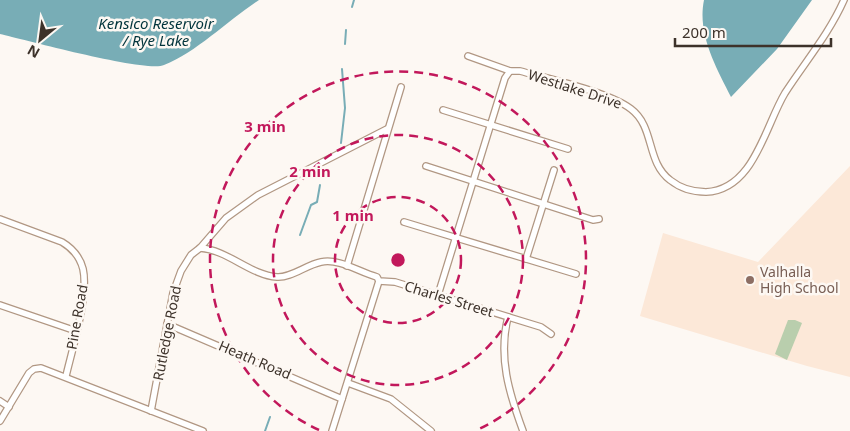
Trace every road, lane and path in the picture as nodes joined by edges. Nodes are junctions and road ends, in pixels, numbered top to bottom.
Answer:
1 (844, 0) edge
2 (468, 56) dead end
3 (510, 71) junction
4 (401, 86) dead end
5 (443, 110) dead end
6 (490, 124) junction
7 (387, 129) junction
8 (568, 149) dead end
9 (426, 166) dead end
10 (554, 170) dead end
11 (473, 181) junction
12 (544, 203) junction
13 (0, 219) edge
14 (599, 219) dead end
15 (404, 222) dead end
16 (456, 238) junction
17 (200, 248) junction
18 (526, 260) junction
19 (347, 266) junction
20 (576, 274) dead end
21 (379, 281) junction
22 (438, 295) junction
23 (0, 305) edge
24 (508, 317) junction
25 (167, 324) junction
26 (76, 331) junction
27 (551, 334) dead end
28 (66, 376) junction
29 (348, 382) junction
30 (342, 399) junction
31 (0, 401) edge
32 (9, 407) junction
33 (151, 410) junction
34 (0, 421) edge
35 (202, 431) edge
36 (332, 431) edge
37 (431, 431) edge
38 (523, 431) edge

1 - 3 street, Westlake Drive
2 - 3 street
3 - 6 street, Westlake Drive
4 - 7 street
5 - 6 street
6 - 8 street
6 - 11 street, Westlake Drive
7 - 17 street, Rutledge Road
7 - 19 street
9 - 11 street
10 - 12 street
11 - 12 street
11 - 16 street, Westlake Drive
12 - 14 street
12 - 18 street
13 - 26 street, Pine Road
15 - 16 street
16 - 18 street
16 - 22 street, Westlake Drive
17 - 19 street, Charles Street
17 - 25 street, Rutledge Road
18 - 20 street
19 - 21 street, Charles Street
21 - 22 street, Charles Street
21 - 29 street
22 - 24 street, Charles Street
23 - 26 street
24 - 27 street, Charles Street
24 - 38 street
25 - 30 street, Heath Road
25 - 33 street, Rutledge Road
26 - 28 street, Pine Road
28 - 32 street
28 - 33 street
29 - 30 street
29 - 37 street
30 - 36 street
31 - 32 street
32 - 34 street
33 - 35 street

